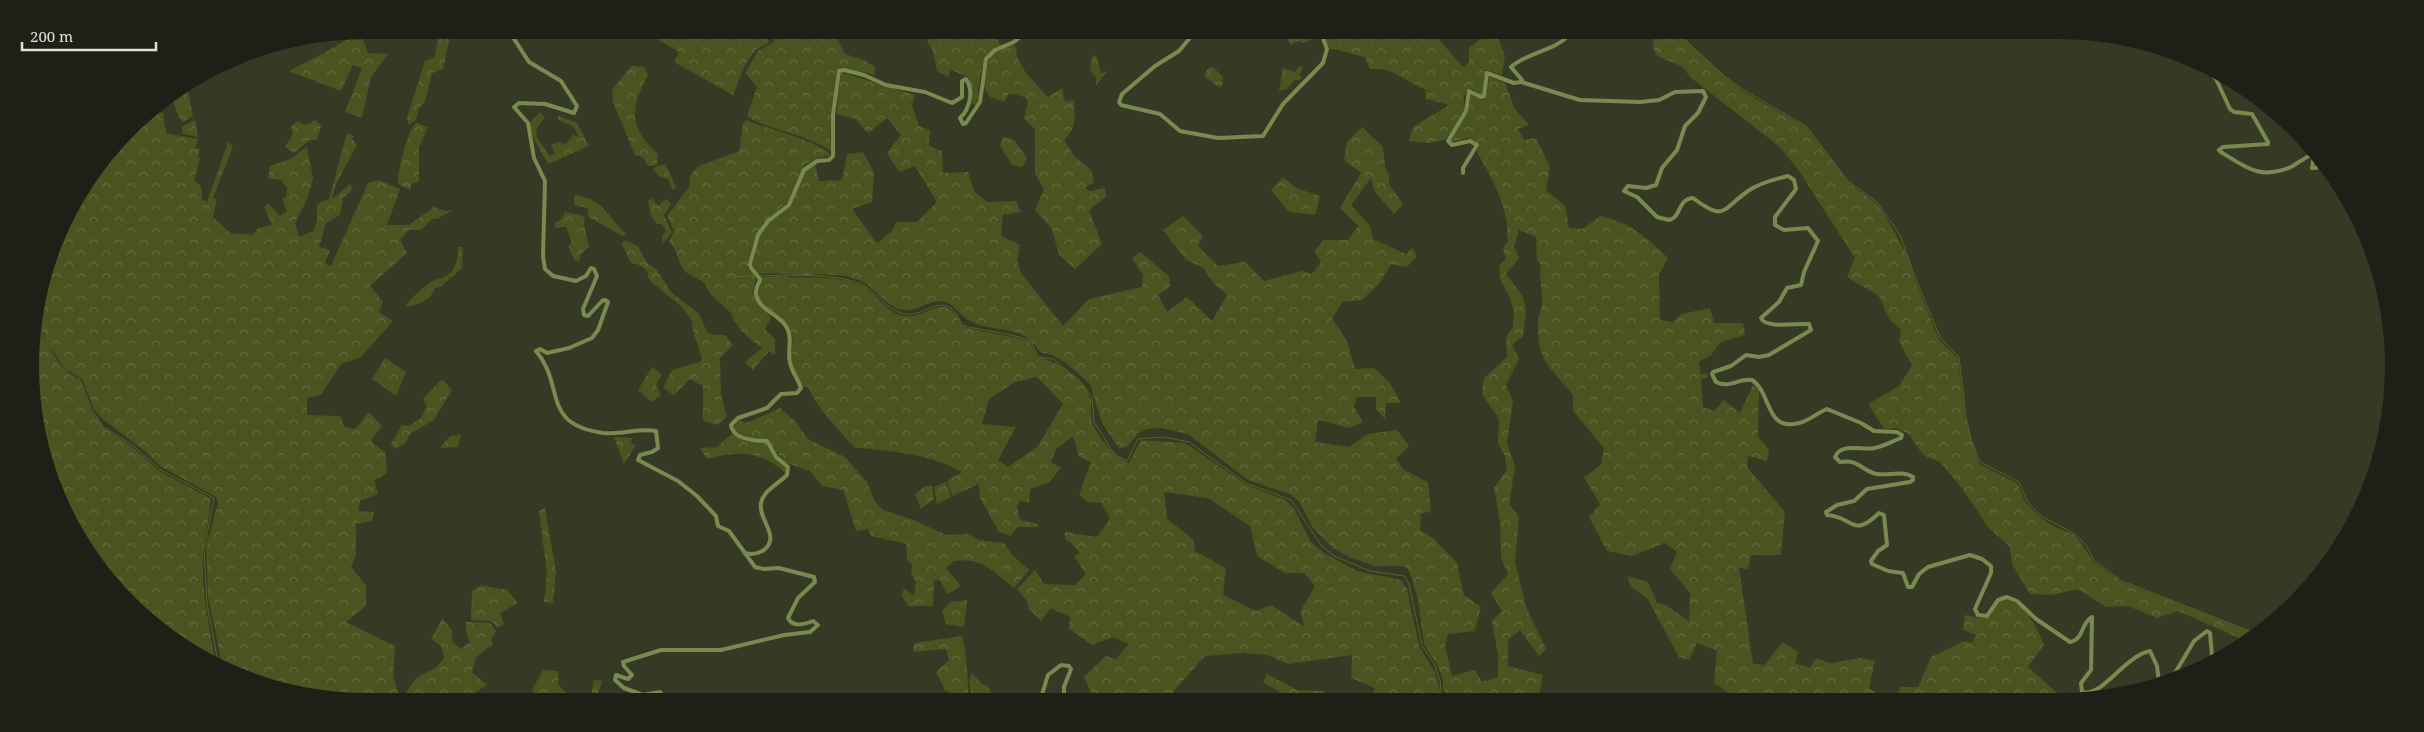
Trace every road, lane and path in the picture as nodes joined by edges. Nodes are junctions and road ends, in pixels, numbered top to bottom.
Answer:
1 (515, 39) edge
2 (1017, 39) edge
3 (1189, 39) edge
4 (1323, 39) edge
5 (1564, 39) edge
6 (2216, 80) edge
7 (1521, 82) junction
8 (2309, 156) edge
9 (2313, 161) edge
10 (2317, 166) edge
11 (1463, 173) dead end
12 (745, 553) junction
13 (2212, 655) edge
14 (2177, 671) edge
15 (2158, 677) edge
16 (2091, 691) edge
17 (2084, 692) edge
18 (638, 693) edge
19 (1043, 693) edge
20 (1064, 693) edge

1 - 12 street
2 - 12 street
3 - 4 street
5 - 7 street
6 - 8 street
7 - 11 street
7 - 17 street
9 - 10 street
12 - 18 street
13 - 14 street
15 - 16 street
19 - 20 street

